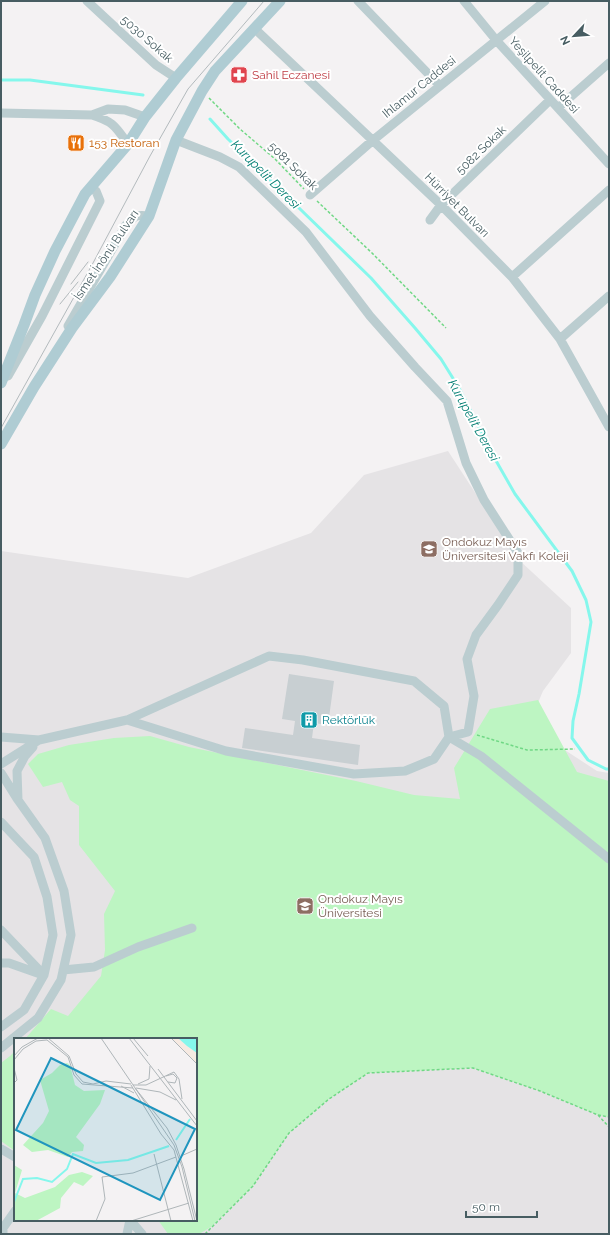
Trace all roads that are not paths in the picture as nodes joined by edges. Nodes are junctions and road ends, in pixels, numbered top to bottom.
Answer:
1 (86, 1) edge
2 (280, 1) edge
3 (358, 1) edge
4 (464, 1) edge
5 (545, 1) edge
6 (236, 3) edge
7 (254, 28) junction
8 (496, 40) junction
9 (609, 63) edge
10 (176, 78) junction
11 (440, 86) junction
12 (550, 100) junction
13 (558, 108) junction
14 (1, 114) edge
15 (92, 115) junction
16 (145, 117) junction
17 (176, 140) junction
18 (372, 141) junction
19 (128, 144) junction
20 (609, 164) edge
21 (90, 189) junction
22 (609, 190) edge
23 (310, 195) road end
24 (441, 205) junction
25 (430, 220) dead end
26 (512, 277) junction
27 (609, 296) edge
28 (560, 339) junction
29 (1, 383) edge
30 (1, 388) edge
31 (608, 424) edge
32 (1, 444) edge
33 (127, 720) junction
34 (1, 737) edge
35 (450, 737) junction
36 (39, 740) junction
37 (1, 764) edge
38 (1, 773) edge
39 (18, 800) junction
40 (1, 822) edge
41 (609, 859) edge
42 (192, 928) dead end
43 (1, 930) edge
44 (1, 963) edge
45 (63, 970) junction
46 (44, 975) junction
47 (1, 1027) edge
48 (1, 1048) edge
49 (1, 1149) edge
50 (14, 1156) edge
51 (14, 1212) edge
52 (130, 1221) edge
53 (131, 1221) edge
54 (3, 1234) edge
55 (127, 1234) edge
56 (142, 1234) edge

1 - 10 street, 5030 Sokak
2 - 7 main road, İsmet İnönü Bulvarı
3 - 11 street
4 - 8 street, Yeşilpelit Caddesi
5 - 8 street, Ihlamur Caddesi
6 - 10 main road
7 - 17 main road, İsmet İnönü Bulvarı
7 - 18 street, Hürriyet Bulvarı
8 - 11 street, Ihlamur Caddesi
8 - 12 street, Yeşilpelit Caddesi
9 - 13 street
10 - 16 main road
11 - 18 street, Ihlamur Caddesi
12 - 13 street, Yeşilpelit Caddesi
12 - 24 street, 5082 Sokak
13 - 20 street, Yeşilpelit Caddesi
14 - 15 street
15 - 16 street
15 - 19 street
16 - 19 main road
17 - 32 main road, İsmet İnönü Bulvarı
17 - 35 street
18 - 23 street, Ihlamur Caddesi
18 - 24 street, Hürriyet Bulvarı
19 - 21 main road
21 - 29 main road
21 - 30 street
22 - 26 street
24 - 25 street, 5082 Sokak
24 - 26 street, Hürriyet Bulvarı
26 - 28 street, Hürriyet Bulvarı
27 - 28 street
28 - 31 street, Hürriyet Bulvarı
33 - 35 street
33 - 35 street
33 - 36 street
34 - 36 street
35 - 41 street
36 - 37 street
36 - 39 street
38 - 39 street
39 - 45 street
40 - 46 street
42 - 45 street
43 - 46 street
44 - 46 street
45 - 48 street
46 - 47 street
49 - 50 street
51 - 54 street
52 - 55 street
53 - 56 street

